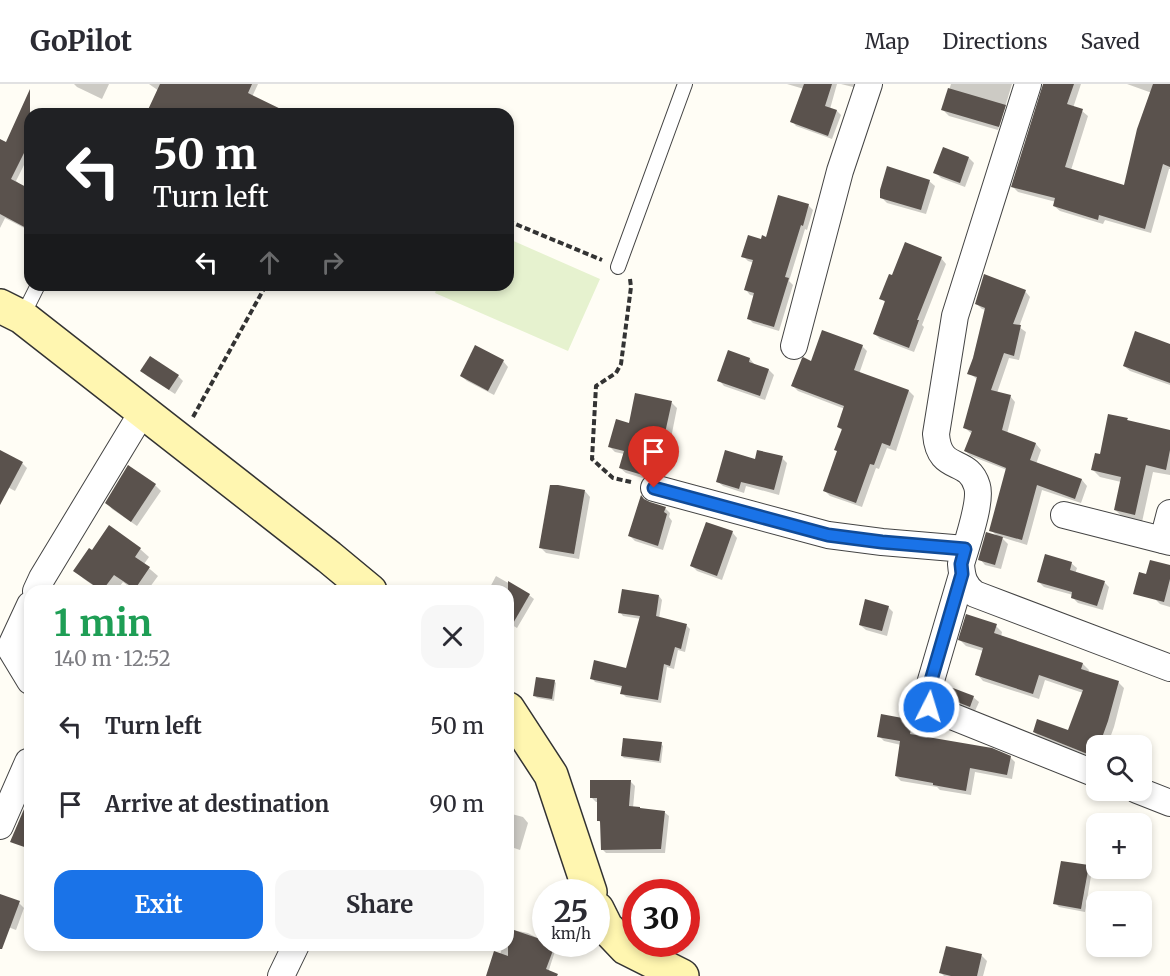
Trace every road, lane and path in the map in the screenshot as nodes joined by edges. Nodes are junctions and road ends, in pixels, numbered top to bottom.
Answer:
1 (685, 84) edge
2 (869, 84) edge
3 (1028, 84) edge
4 (514, 224) edge
5 (618, 267) junction
6 (32, 291) edge
7 (263, 291) edge
8 (11, 312) edge
9 (794, 346) dead end
10 (143, 411) junction
11 (171, 433) junction
12 (654, 488) joint
13 (1170, 513) edge
14 (1064, 515) dead end
15 (1167, 541) edge
16 (965, 549) junction
17 (962, 574) junction
18 (39, 585) edge
19 (363, 585) edge
20 (24, 618) edge
21 (1170, 668) edge
22 (24, 671) edge
23 (514, 718) edge
24 (1086, 770) edge
25 (24, 771) edge
26 (1152, 796) edge
27 (1170, 803) edge
28 (0, 826) edge
29 (586, 879) edge
30 (610, 931) edge
31 (293, 951) edge
32 (280, 976) edge
33 (682, 976) edge

1 - 5 lane
2 - 9 street
3 - 16 street
4 - 5 path
5 - 12 path
6 - 8 lane
7 - 11 path
8 - 10 street
10 - 11 street
10 - 18 street
11 - 19 street
12 - 16 street
13 - 15 street
14 - 15 street
16 - 17 street
17 - 21 street
17 - 24 street
20 - 22 street
23 - 29 street
25 - 28 street
26 - 27 street
30 - 33 street
31 - 32 street

